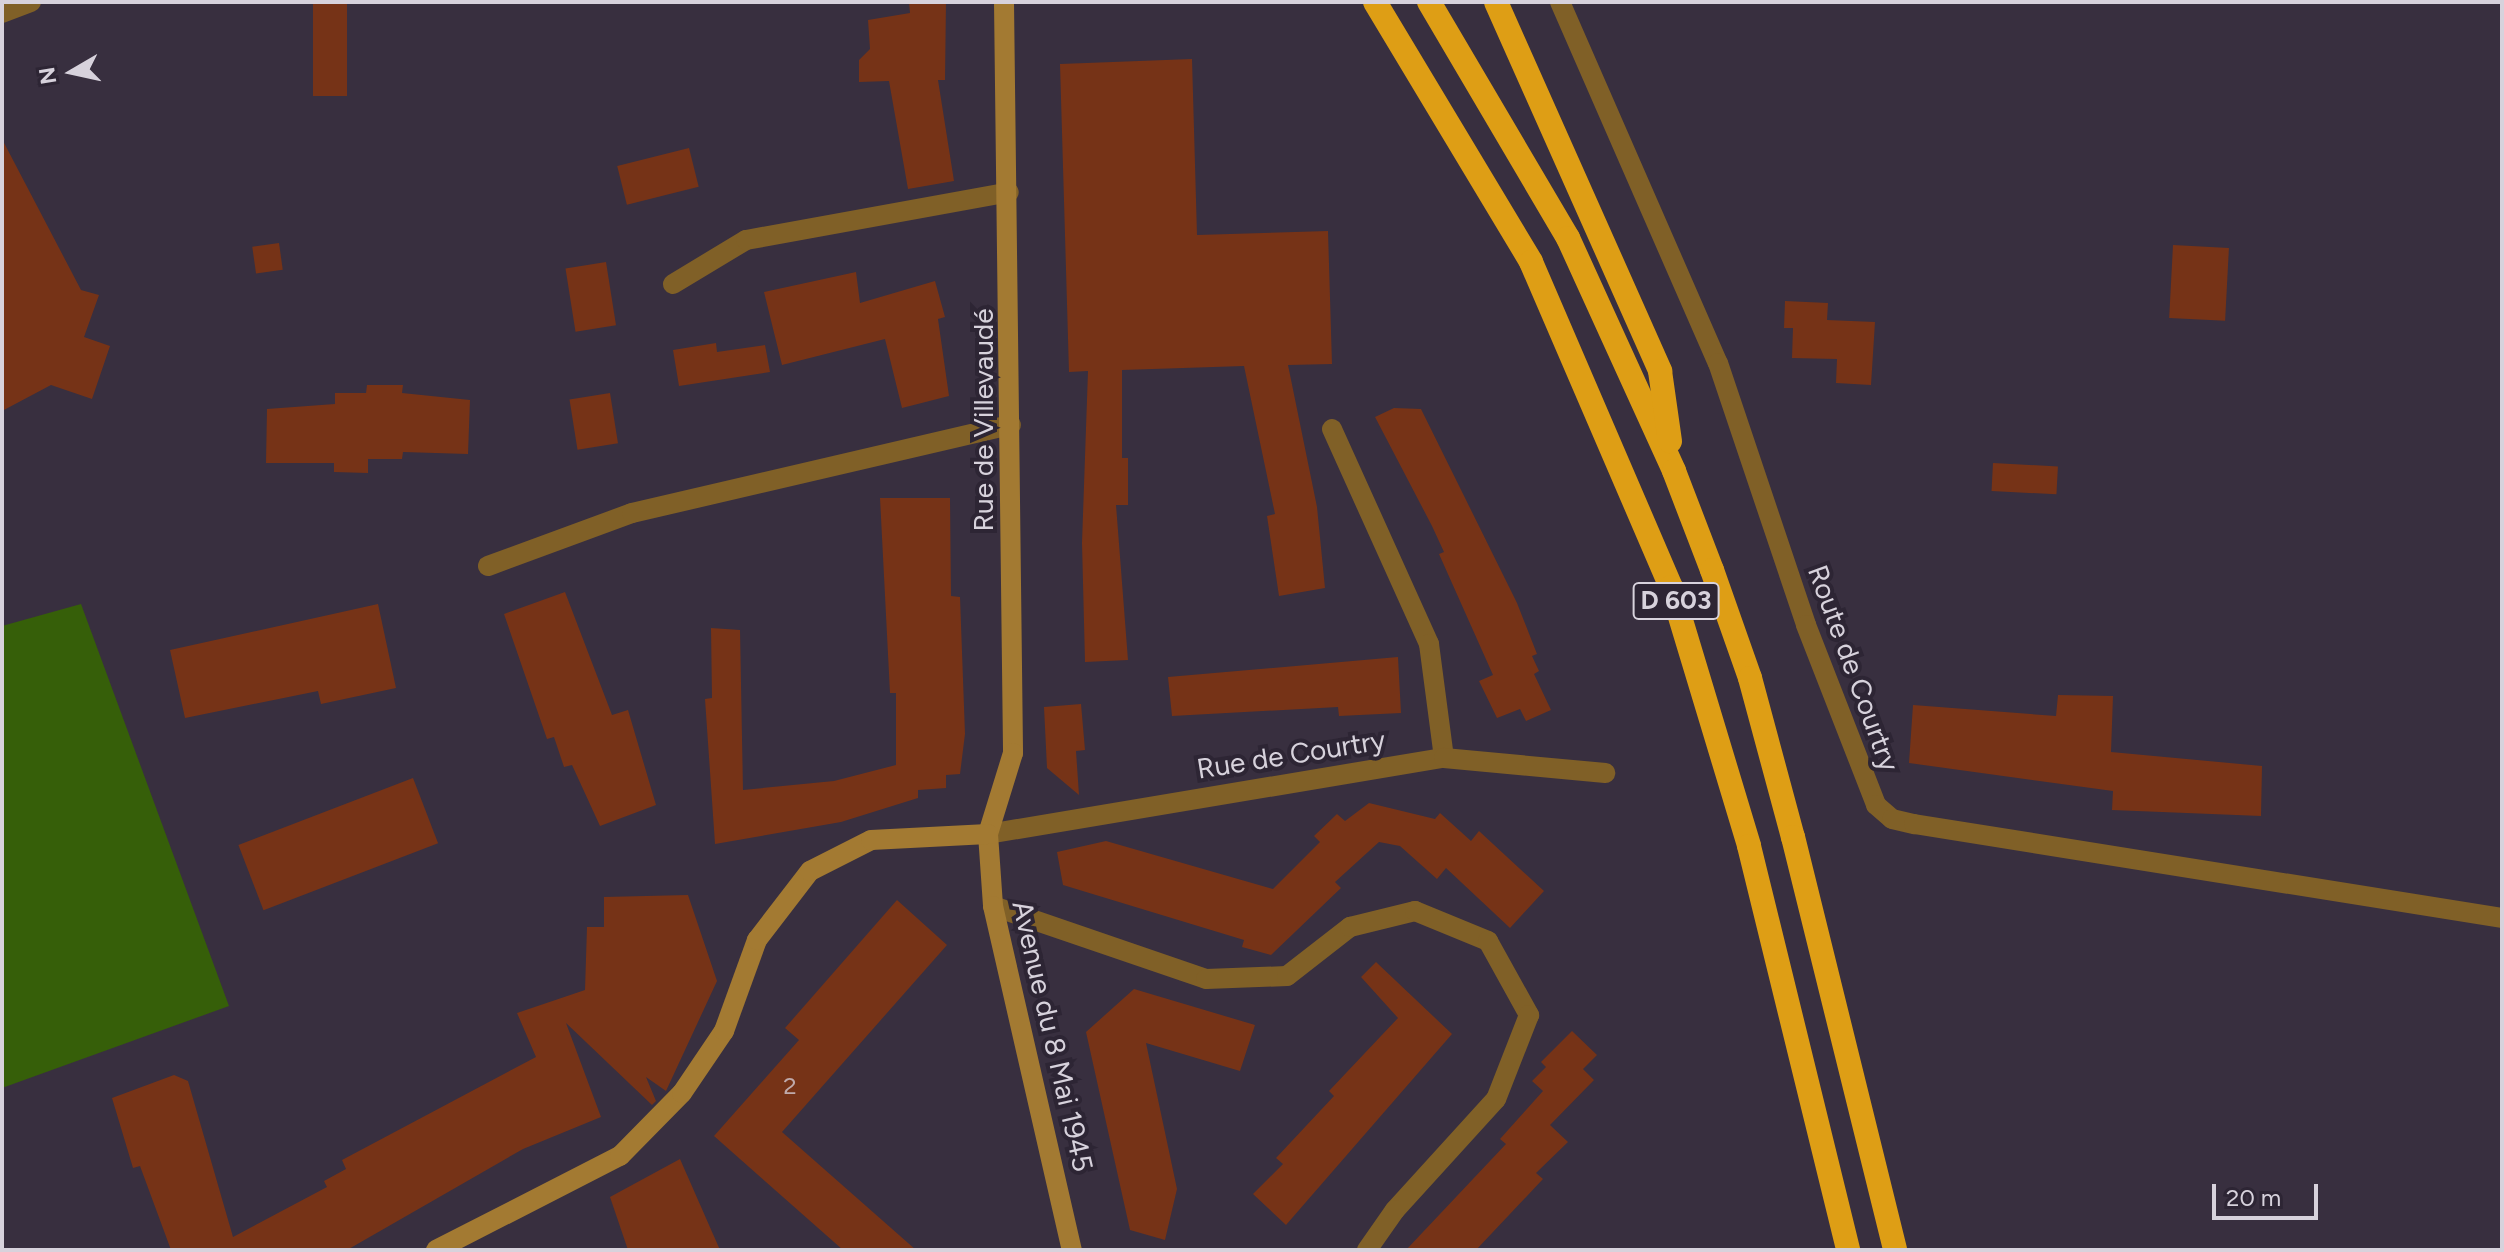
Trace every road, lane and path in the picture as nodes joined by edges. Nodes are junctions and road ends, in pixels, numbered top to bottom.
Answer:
1 (31, 2) edge
2 (1004, 2) edge
3 (1375, 2) edge
4 (1429, 2) edge
5 (1496, 2) edge
6 (1560, 2) edge
7 (2, 13) edge
8 (1009, 192) junction
9 (673, 284) dead end
10 (1011, 425) junction
11 (1332, 429) dead end
12 (1674, 471) junction
13 (488, 566) dead end
14 (1444, 758) junction
15 (1605, 773) dead end
16 (988, 834) junction
17 (993, 906) junction
18 (2502, 918) edge
19 (441, 1249) edge
20 (1072, 1250) edge
21 (1367, 1250) edge
22 (1848, 1250) edge
23 (1895, 1250) edge

1 - 7 street
2 - 8 street, Rue de Villevaudé
3 - 22 highway, D 603
4 - 12 highway, D 603
5 - 12 highway
6 - 18 street, Route de Courtry
8 - 9 street
8 - 10 street, Rue de Villevaudé
10 - 13 street
10 - 16 street, Rue de Villevaudé
11 - 14 street
12 - 23 highway, D 603
14 - 15 street, Rue de Courtry
14 - 16 street, Rue de Courtry
16 - 17 street, Avenue du 8 Mai 1945
16 - 19 street
17 - 20 street, Avenue du 8 Mai 1945
17 - 21 street

